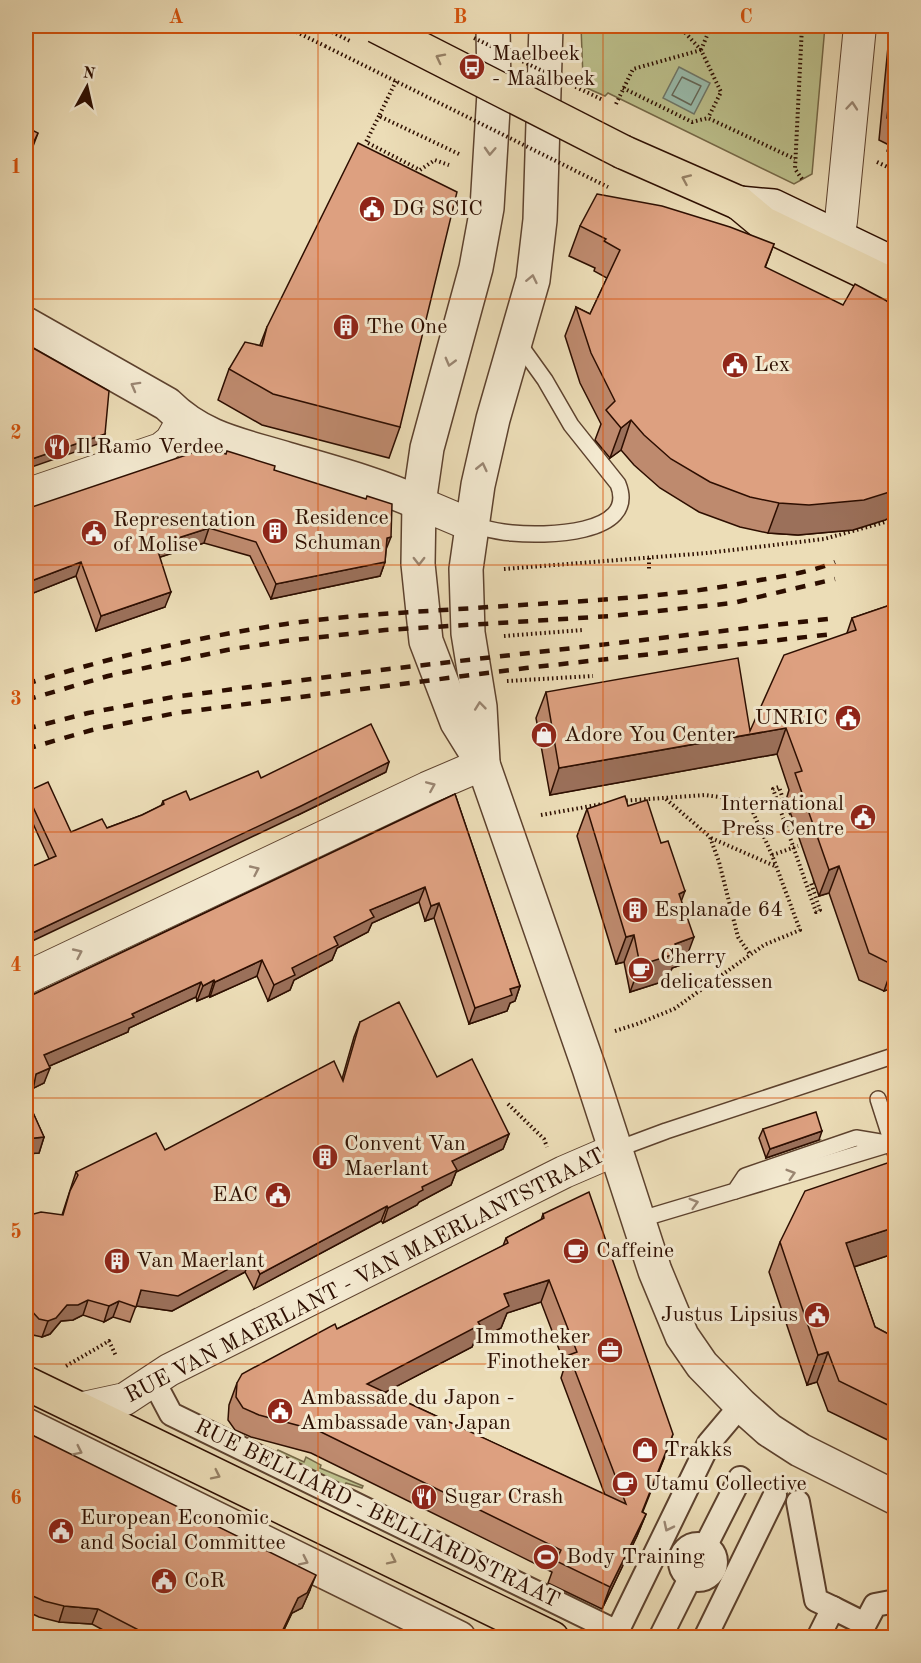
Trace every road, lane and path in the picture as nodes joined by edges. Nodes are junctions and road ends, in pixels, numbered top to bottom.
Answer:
1 (284, 26) edge
2 (320, 26) edge
3 (376, 26) edge
4 (546, 26) edge
5 (679, 26) edge
6 (711, 26) edge
7 (802, 26) edge
8 (860, 26) edge
9 (480, 30) edge
10 (332, 32) dead end
11 (701, 50) junction
12 (396, 81) junction
13 (623, 88) junction
14 (603, 100) dead end
15 (616, 104) dead end
16 (379, 116) junction
17 (708, 118) junction
18 (459, 154) dead end
19 (795, 159) junction
20 (449, 165) dead end
21 (884, 165) dead end
22 (896, 171) edge
23 (802, 179) dead end
24 (608, 188) dead end
25 (740, 203) junction
26 (838, 237) junction
27 (896, 265) edge
28 (896, 287) edge
29 (26, 324) edge
30 (515, 339) junction
31 (183, 420) junction
32 (26, 495) edge
33 (419, 503) junction
34 (896, 519) edge
35 (471, 525) junction
36 (649, 558) junction
37 (504, 569) dead end
38 (649, 570) dead end
39 (583, 630) dead end
40 (504, 636) dead end
41 (593, 676) dead end
42 (506, 682) dead end
43 (483, 764) junction
44 (666, 799) junction
45 (790, 813) dead end
46 (541, 815) dead end
47 (710, 837) junction
48 (796, 847) junction
49 (772, 855) junction
50 (777, 867) junction
51 (814, 882) dead end
52 (750, 954) junction
53 (26, 978) edge
54 (615, 1031) dead end
55 (896, 1054) edge
56 (878, 1099) dead end
57 (508, 1104) dead end
58 (547, 1147) dead end
59 (894, 1147) edge
60 (615, 1150) junction
61 (638, 1220) junction
62 (116, 1356) dead end
63 (66, 1366) dead end
64 (153, 1380) junction
65 (26, 1383) edge
66 (741, 1405) junction
67 (79, 1409) junction
68 (26, 1425) edge
69 (740, 1478) dead end
70 (775, 1494) dead end
71 (896, 1498) edge
72 (798, 1502) dead end
73 (896, 1601) edge
74 (833, 1608) junction
75 (862, 1631) edge
76 (620, 1635) edge
77 (459, 1638) edge
78 (552, 1638) edge
79 (660, 1638) edge
80 (705, 1638) edge
81 (818, 1638) edge

1 - 12 path, bridge
2 - 10 path
25 -> 3 main road, bridge
30 -> 4 street
5 - 11 path
6 - 11 path
7 - 19 path
26 -> 8 street
9 - 14 path, bridge
9 -> 33 street
11 - 13 path
11 - 17 path
12 - 16 path
12 - 24 path, bridge
13 - 15 path
13 - 17 path
16 - 18 path
16 - 20 path
17 - 19 path
19 - 23 path
21 - 22 path
25 - 26 street
25 - 28 main road
26 - 27 street
31 -> 29 street
35 -> 30 street
30 - 35 lane
31 - 32 street
31 - 33 street
33 - 35 street
33 -> 43 street
34 - 36 path
43 -> 35 street
36 - 37 path
36 - 38 path
39 - 40 path
41 - 42 path
53 -> 43 street
43 - 60 street
44 - 46 path
44 - 47 path
44 - 49 path
45 - 48 path
47 - 50 path
47 - 52 path
48 - 49 path
48 - 51 path
49 - 50 path
50 - 52 path
52 - 54 path
55 - 60 lane
56 - 59 lane
57 - 58 path
61 -> 59 lane
60 - 61 street
60 - 64 street, RUE VAN MAERLANT - VAN MAERLANTSTRAAT
61 - 66 street
62 - 63 path
64 - 67 street, RUE VAN MAERLANT - VAN MAERLANTSTRAAT
64 - 76 street, RUE BELLIARD - BELLIARDSTRAAT
65 - 67 main road, RUE BELLIARD - BELLIARDSTRAAT
66 - 71 street
66 -> 76 street
67 -> 78 main road, RUE BELLIARD - BELLIARDSTRAAT
68 -> 77 street
69 - 79 street
70 - 80 street
72 - 74 street
73 - 75 street
74 - 75 street
74 - 81 street

